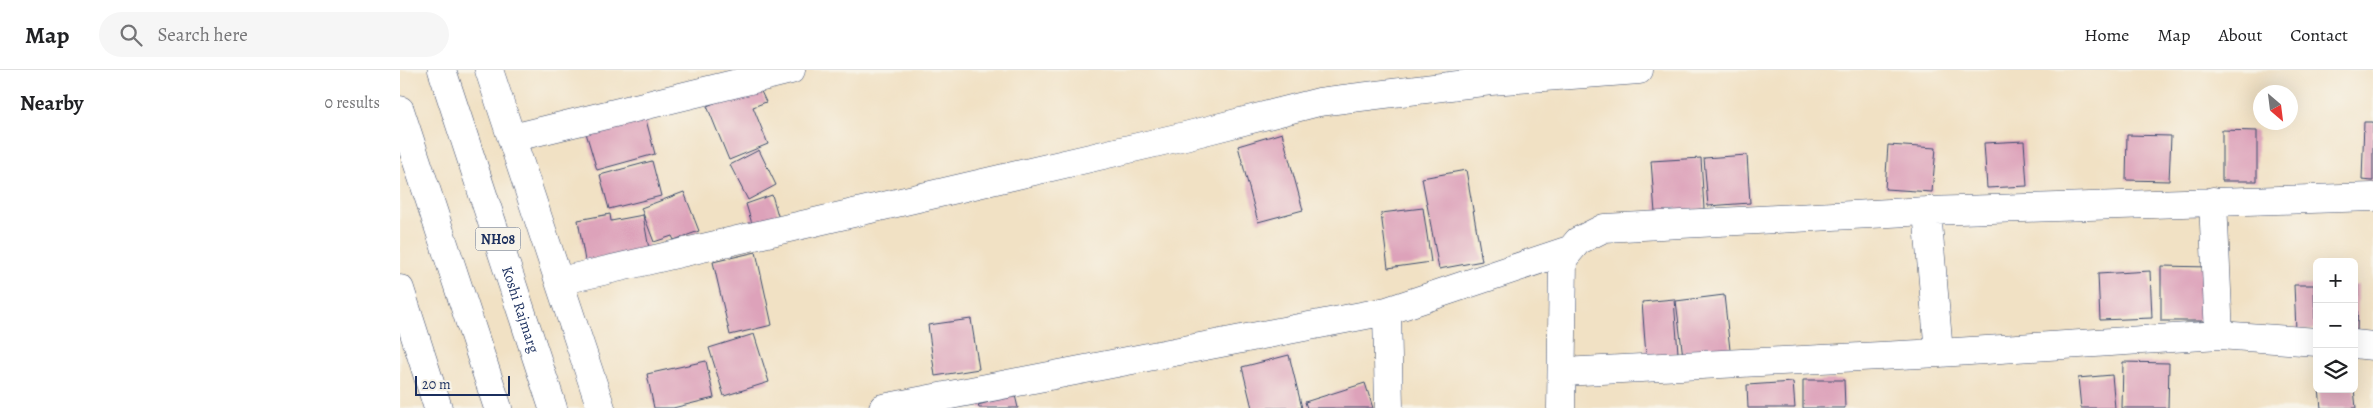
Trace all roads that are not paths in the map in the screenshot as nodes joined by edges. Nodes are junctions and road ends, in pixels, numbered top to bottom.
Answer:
1 (442, 70) edge
2 (490, 70) edge
3 (791, 70) edge
4 (1639, 70) edge
5 (1490, 75) edge
6 (400, 110) edge
7 (512, 138) junction
8 (2373, 197) edge
9 (2213, 201) junction
10 (1927, 211) junction
11 (1569, 250) junction
12 (560, 281) junction
13 (400, 289) edge
14 (1387, 311) junction
15 (2218, 335) junction
16 (2313, 342) edge
17 (2358, 344) edge
18 (2373, 346) edge
19 (1939, 354) junction
20 (1562, 372) junction
21 (438, 408) edge
22 (498, 408) edge
23 (553, 408) edge
24 (601, 408) edge
25 (883, 408) edge
26 (1389, 408) edge
27 (1561, 408) edge

1 - 23 street, Koshi Rajmarg / NH08
2 - 7 street
3 - 7 street
4 - 5 street
5 - 12 street
6 - 22 street
7 - 12 street
8 - 9 street
9 - 10 street
9 - 15 street
10 - 11 street
10 - 19 street
11 - 14 street
11 - 20 street
12 - 24 street
13 - 21 street
14 - 25 street
14 - 26 street
15 - 16 street
15 - 19 street
17 - 18 street
19 - 20 street
20 - 27 street

